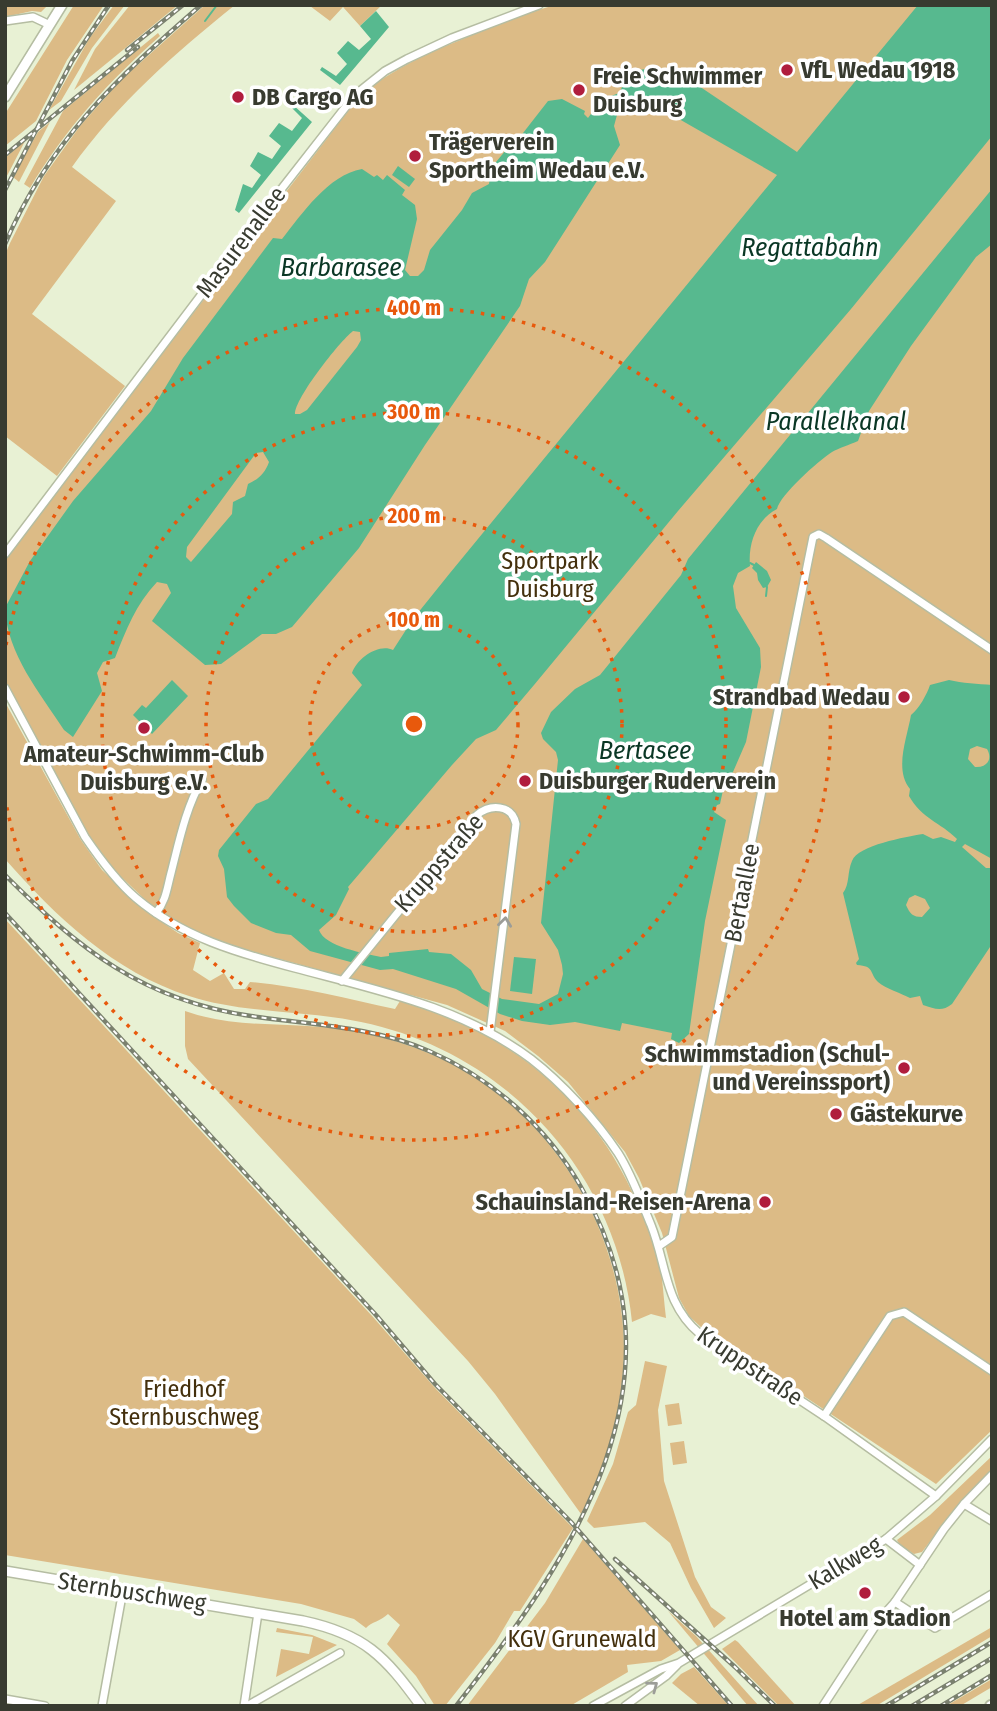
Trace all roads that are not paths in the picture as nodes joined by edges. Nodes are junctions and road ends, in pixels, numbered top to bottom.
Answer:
1 (61, 5) edge
2 (539, 5) edge
3 (5, 20) edge
4 (50, 25) junction
5 (5, 97) edge
6 (5, 554) edge
7 (992, 650) edge
8 (5, 688) edge
9 (202, 780) dead end
10 (156, 913) junction
11 (342, 981) junction
12 (490, 1032) junction
13 (659, 1247) junction
14 (992, 1371) edge
15 (824, 1416) junction
16 (992, 1439) edge
17 (992, 1475) edge
18 (936, 1496) junction
19 (964, 1504) junction
20 (992, 1521) edge
21 (886, 1539) junction
22 (920, 1565) junction
23 (5, 1572) edge
24 (123, 1590) junction
25 (992, 1594) edge
26 (895, 1602) junction
27 (258, 1613) junction
28 (340, 1653) dead end
29 (679, 1663) junction
30 (5, 1699) edge
31 (40, 1705) edge
32 (102, 1706) edge
33 (245, 1706) edge
34 (421, 1706) edge
35 (593, 1706) edge
36 (625, 1706) edge
37 (823, 1706) edge

1 - 4 main road
2 - 6 street, Masurenallee
3 - 4 street
4 - 5 main road
7 - 13 street, Bertaallee
8 - 10 street, Kruppstraße
9 - 10 street
10 - 11 street, Kruppstraße
11 - 12 street, Kruppstraße
12 -> 11 street, Kruppstraße
12 - 13 street, Kruppstraße
13 - 15 street, Kruppstraße
14 - 15 street
15 - 18 street, Kruppstraße
16 - 18 street, Kalkweg
17 - 19 street
18 - 21 street, Kalkweg
19 - 20 street
19 - 22 street
21 - 22 street
21 - 29 street, Kalkweg
22 - 26 street
23 - 24 main road, Sternbuschweg
24 - 27 main road, Sternbuschweg
24 - 32 street
25 - 26 street
26 - 37 street
27 - 33 street
27 - 34 main road, Sternbuschweg
28 - 33 street
29 - 35 street, Kalkweg
36 -> 29 street, Kalkweg
30 - 31 street

